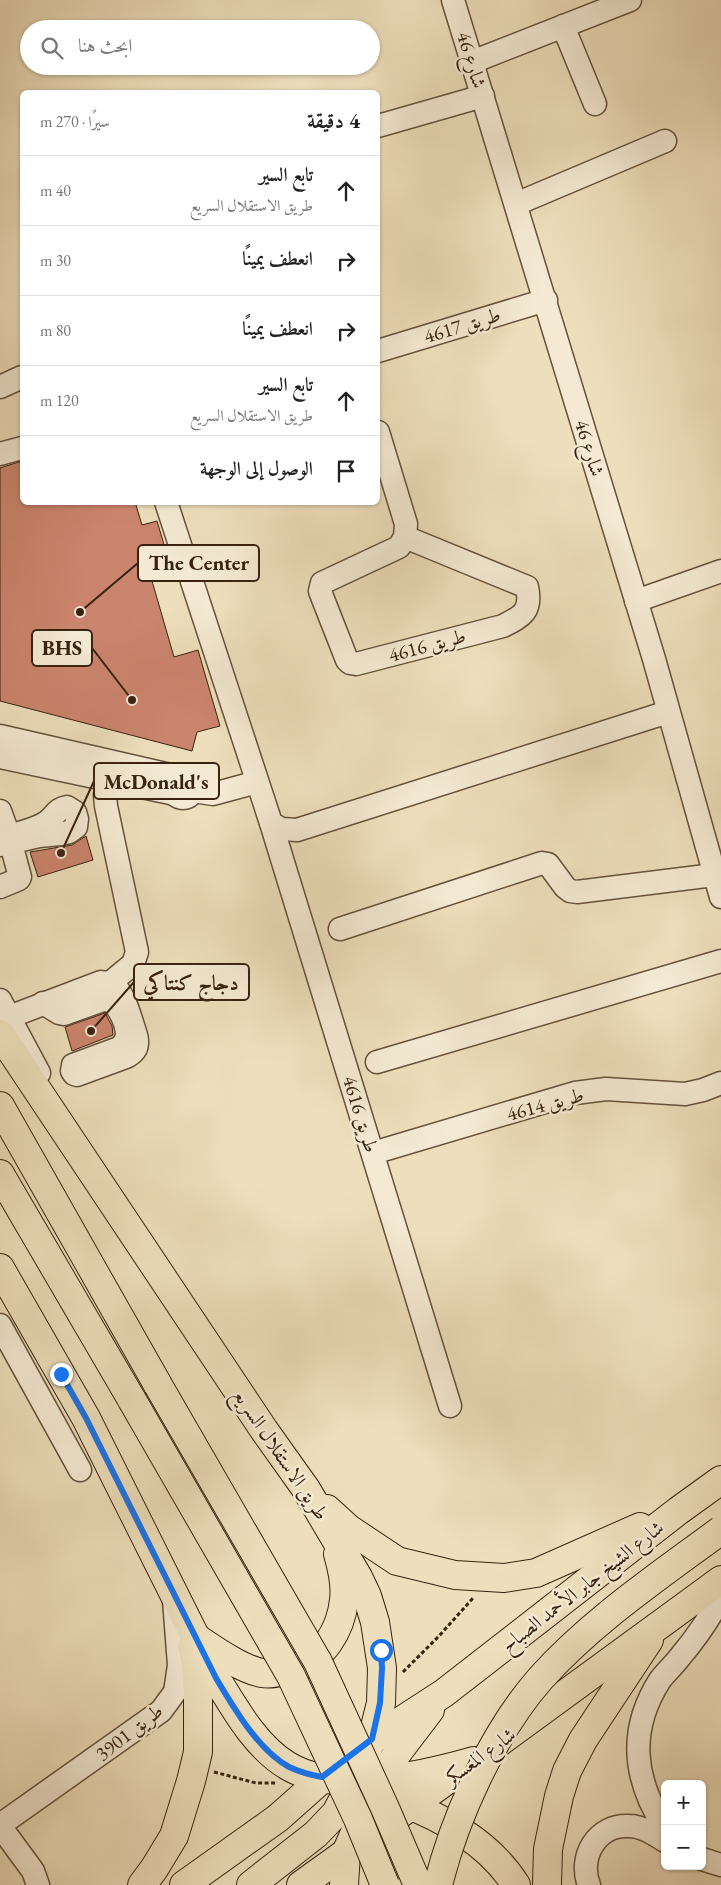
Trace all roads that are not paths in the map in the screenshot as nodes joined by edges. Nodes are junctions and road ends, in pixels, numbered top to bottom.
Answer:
1 (453, 0) edge
2 (630, 0) edge
3 (563, 26) junction
4 (472, 62) junction
5 (483, 96) junction
6 (595, 104) dead end
7 (380, 125) edge
8 (665, 141) dead end
9 (516, 204) junction
10 (546, 300) junction
11 (380, 349) edge
12 (20, 378) edge
13 (0, 387) edge
14 (380, 439) edge
15 (20, 449) edge
16 (0, 454) edge
17 (167, 505) edge
18 (405, 537) junction
19 (721, 571) edge
20 (636, 601) junction
21 (668, 712) junction
22 (0, 736) edge
23 (0, 757) edge
24 (86, 765) junction
25 (137, 777) junction
26 (109, 780) junction
27 (257, 782) junction
28 (0, 811) edge
29 (271, 823) junction
30 (7, 841) edge
31 (714, 847) edge
32 (714, 875) junction
33 (0, 887) edge
34 (721, 897) edge
35 (340, 929) dead end
36 (721, 961) edge
37 (110, 983) junction
38 (44, 1004) junction
39 (3, 1017) edge
40 (377, 1062) dead end
41 (721, 1083) edge
42 (0, 1106) edge
43 (373, 1153) junction
44 (0, 1174) edge
45 (0, 1268) edge
46 (0, 1325) edge
47 (450, 1406) dead end
48 (80, 1470) dead end
49 (721, 1480) edge
50 (306, 1489) junction
51 (678, 1510) junction
52 (721, 1530) edge
53 (332, 1531) junction
54 (721, 1580) edge
55 (721, 1596) edge
56 (184, 1615) junction
57 (658, 1626) junction
58 (444, 1693) junction
59 (372, 1739) junction
60 (474, 1761) junction
61 (313, 1775) junction
62 (363, 1786) junction
63 (412, 1806) junction
64 (278, 1818) junction
65 (0, 1825) edge
66 (663, 1825) edge
67 (661, 1839) edge
68 (346, 1853) junction
69 (706, 1860) edge
70 (721, 1865) edge
71 (188, 1881) edge
72 (38, 1885) edge
73 (142, 1885) edge
74 (251, 1885) edge
75 (301, 1885) edge
76 (344, 1885) edge
77 (385, 1885) edge
78 (418, 1885) edge
79 (438, 1885) edge
80 (516, 1885) edge
81 (546, 1885) edge
82 (589, 1885) edge

1 - 4 street, شارع 46
2 - 3 street
3 - 4 street
3 - 6 street
4 - 5 street, شارع 46
5 - 7 street
5 - 9 street, شارع 46
8 - 9 street
9 - 10 street, شارع 46
10 - 11 street, طريق 4617
10 - 20 street, شارع 46
12 - 13 street
14 - 18 street
15 - 16 street
17 - 27 street, طريق 4616
18 - 18 street, طريق 4616
19 - 20 street
20 - 21 street, شارع 46
21 - 29 street
21 - 31 street, شارع 46
22 - 24 street
23 - 24 street
24 - 25 street
24 - 26 street
25 - 26 street
25 - 27 street
26 - 37 street
27 - 29 street, طريق 4616
28 - 30 street
29 - 43 street, طريق 4616
30 - 33 street
31 - 32 street, شارع 46
32 - 34 street, شارع 46
32 - 35 street
36 - 40 street
37 - 38 street
37 - 38 street
38 - 39 street
39 - 50 main road, طريق الاستقلال السريع
41 - 43 street, طريق 4614
42 - 78 main road, bridge
43 - 47 street, طريق 4616
44 - 77 main road, bridge
45 - 56 main road
46 - 48 street
49 - 51 main road, شارع الشيخ جابر الأحمد الصباح
50 - 51 main road
50 - 53 main road, طريق الاستقلال السريع
51 - 58 main road, شارع الشيخ جابر الأحمد الصباح
52 - 79 main road, bridge
53 - 56 main road
53 - 59 main road, طريق الاستقلال السريع
54 - 57 main road
55 - 66 street
56 - 61 main road
56 - 65 street, طريق 3901
56 - 73 main road
57 - 60 main road, شارع المعسكر
57 - 81 main road
58 - 59 main road
58 - 62 main road
59 - 61 main road
59 - 62 main road, طريق الاستقلال السريع
60 - 62 main road
60 - 63 main road, شارع المعسكر
61 - 62 main road
61 - 64 main road
62 - 63 main road
62 - 64 main road
62 - 68 main road
62 - 74 main road, طريق الاستقلال السريع
63 - 68 main road, شارع المعسكر
63 - 80 main road
64 - 71 main road
65 - 72 street
67 - 82 street
68 - 75 main road, شارع المعسكر
68 - 76 main road
69 - 70 street

